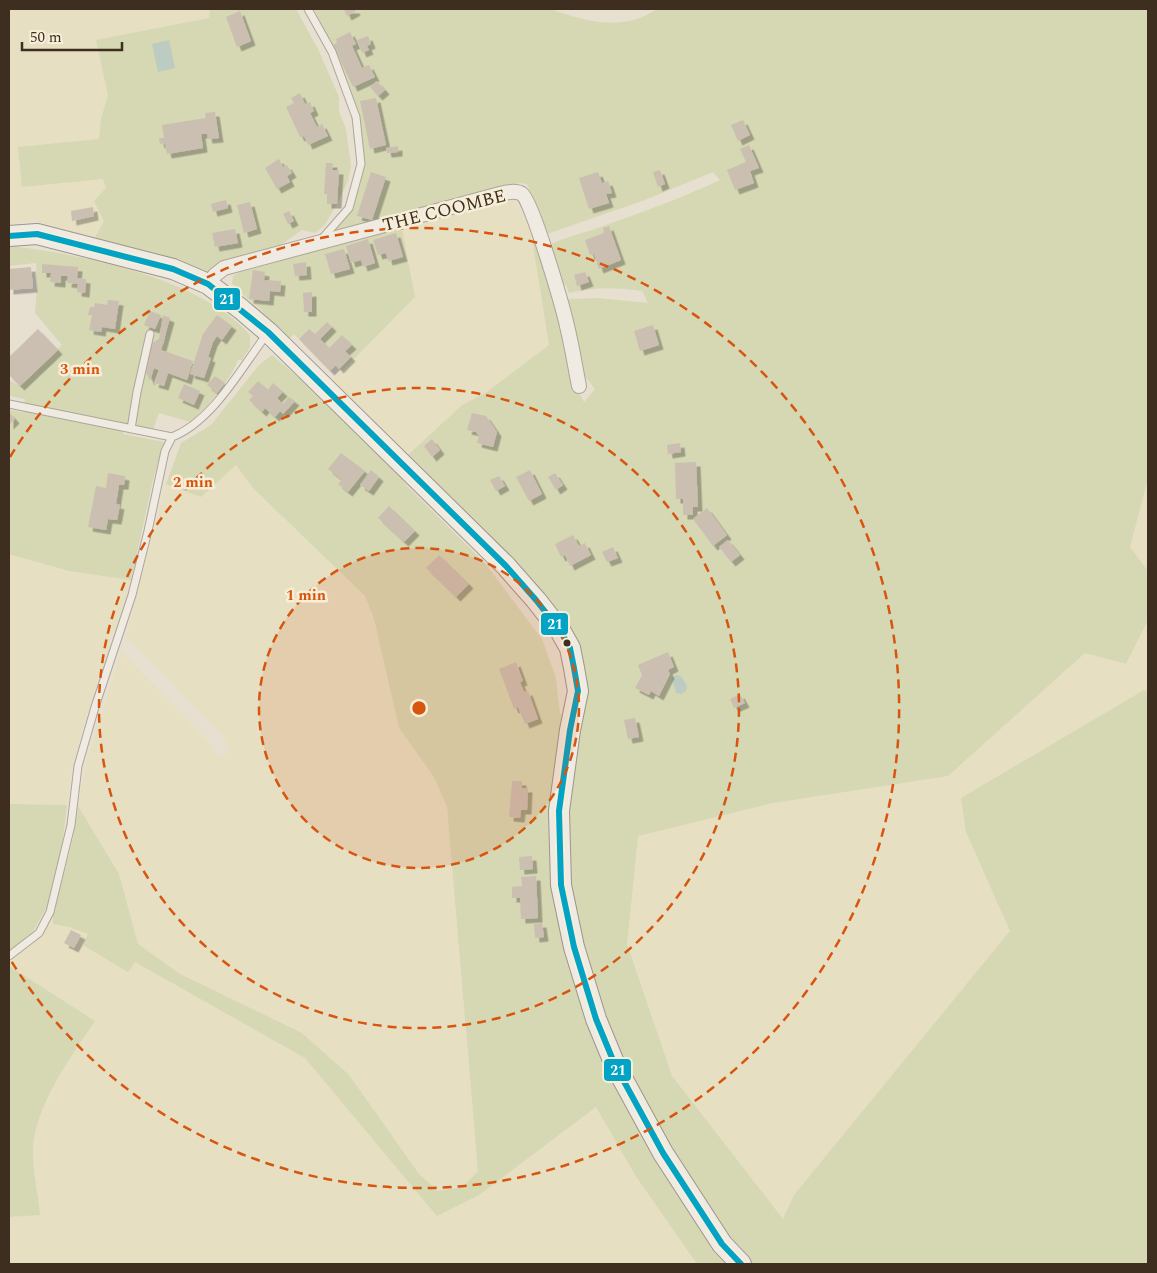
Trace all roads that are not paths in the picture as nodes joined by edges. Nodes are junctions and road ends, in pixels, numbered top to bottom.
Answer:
1 (308, 9) edge
2 (9, 236) edge
3 (317, 244) junction
4 (208, 284) junction
5 (268, 332) junction
6 (150, 334) dead end
7 (579, 386) dead end
8 (9, 404) edge
9 (131, 429) junction
10 (172, 437) junction
11 (9, 956) edge
12 (741, 1264) edge

1 - 3 lane
2 - 4 main road
3 - 4 street, THE COOMBE
3 - 7 street, THE COOMBE
4 - 5 main road
5 - 10 lane
5 - 12 main road
6 - 9 lane
8 - 9 lane
9 - 10 lane
10 - 11 lane

